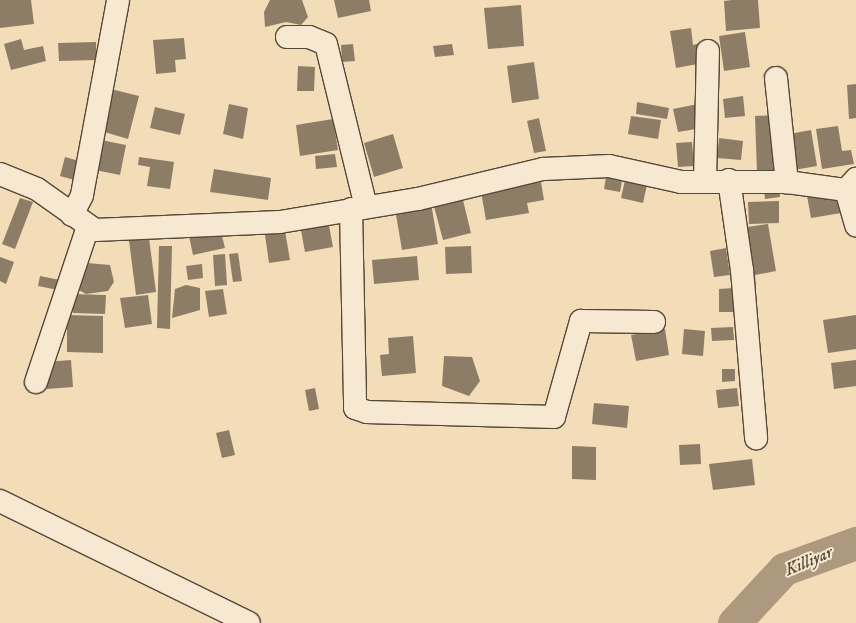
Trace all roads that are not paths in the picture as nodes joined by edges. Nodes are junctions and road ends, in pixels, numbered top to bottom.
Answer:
1 (118, 0) edge
2 (287, 37) dead end
3 (708, 51) dead end
4 (776, 78) dead end
5 (0, 174) edge
6 (729, 180) junction
7 (705, 181) junction
8 (787, 182) junction
9 (851, 185) edge
10 (359, 208) junction
11 (80, 221) junction
12 (856, 226) edge
13 (654, 322) dead end
14 (36, 382) dead end
15 (756, 438) dead end
16 (0, 501) edge
17 (249, 623) edge

1 - 11 street
2 - 10 street
3 - 7 street
4 - 8 street
5 - 11 street
6 - 7 street
6 - 8 street
6 - 15 street
7 - 10 street
8 - 9 street
9 - 12 street
10 - 11 street
10 - 13 street
11 - 14 street
16 - 17 street

